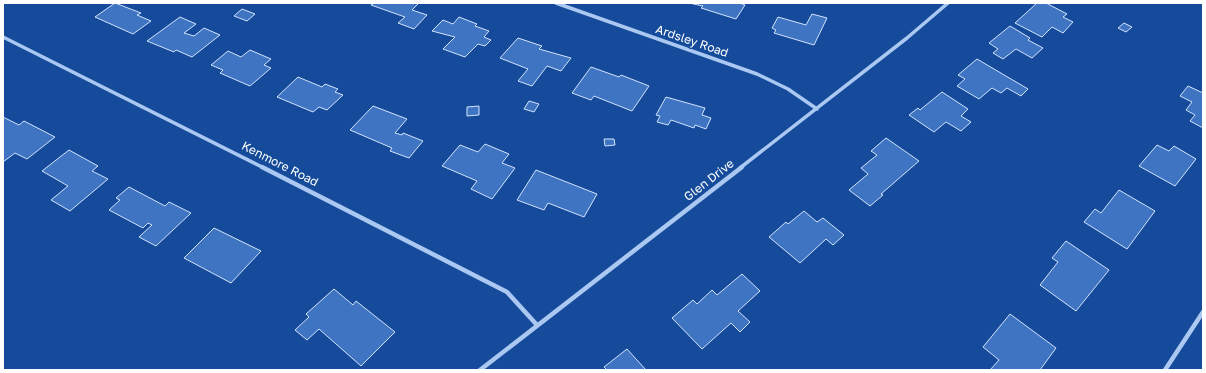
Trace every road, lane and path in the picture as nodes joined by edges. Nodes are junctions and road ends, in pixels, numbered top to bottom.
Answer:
1 (556, 3) edge
2 (948, 3) edge
3 (3, 37) edge
4 (817, 108) junction
5 (1203, 312) edge
6 (537, 325) junction
7 (480, 370) edge
8 (1165, 370) edge

1 - 4 street, Ardsley Road
2 - 4 street, Glen Drive
3 - 6 street, Kenmore Road
4 - 6 street, Glen Drive
5 - 8 street
6 - 7 street, Glen Drive

